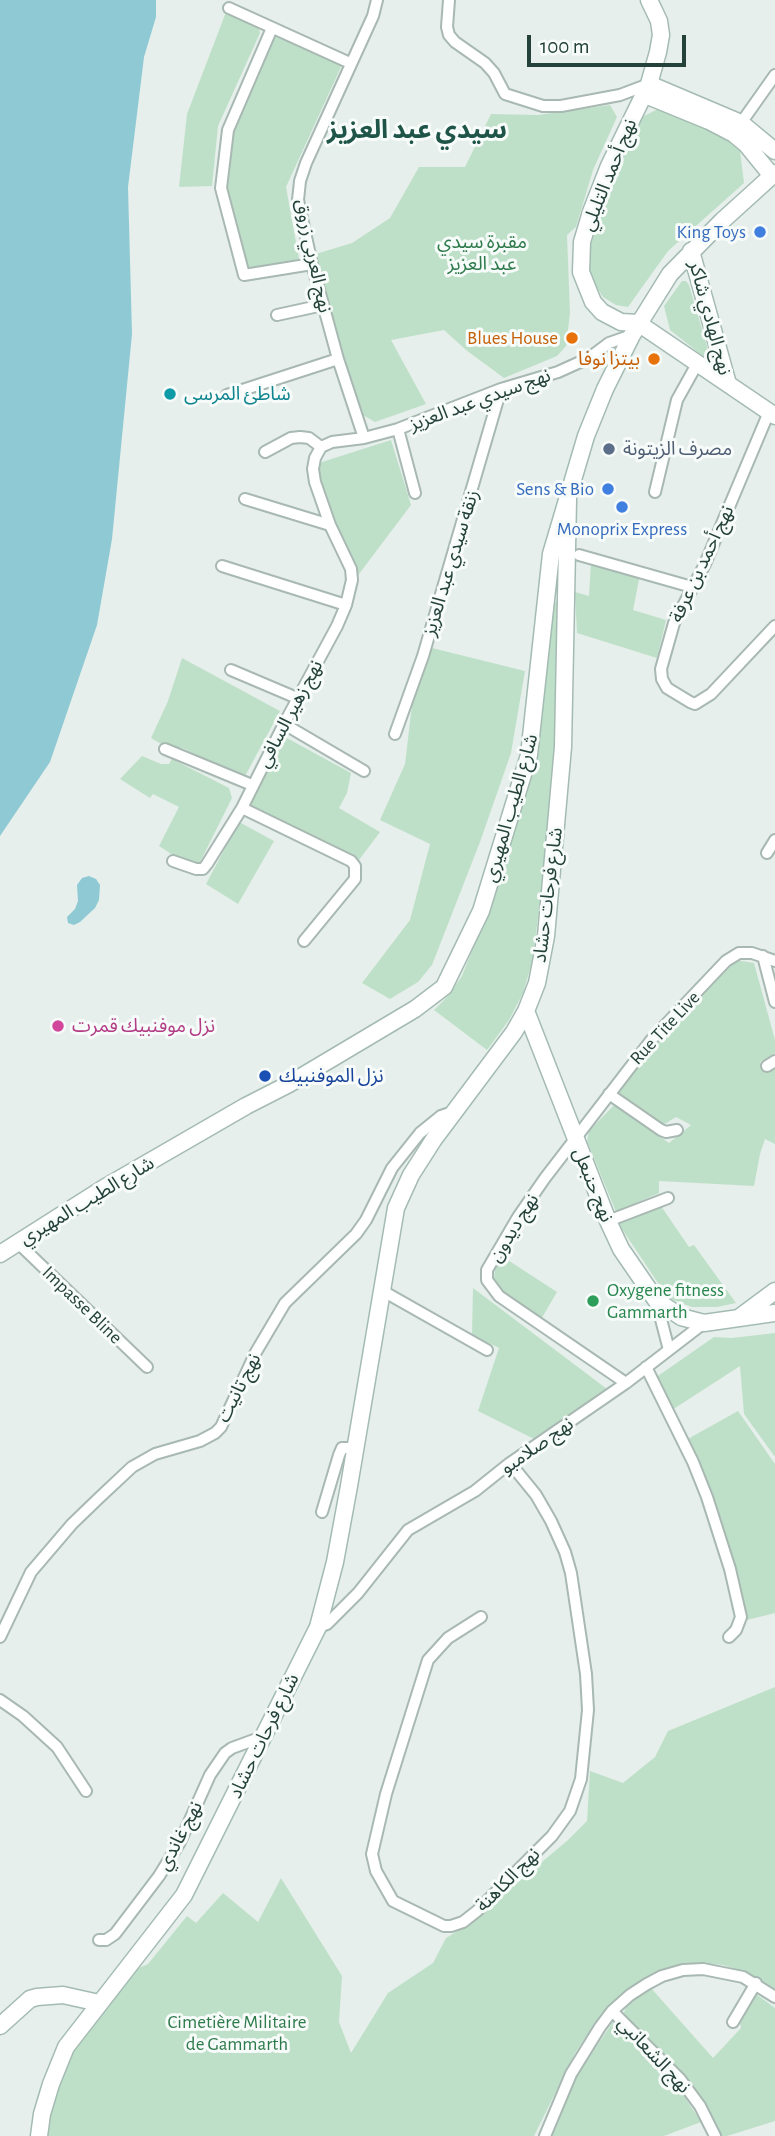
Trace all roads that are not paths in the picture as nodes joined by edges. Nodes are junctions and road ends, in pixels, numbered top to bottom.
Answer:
1 (377, 0) edge
2 (449, 0) edge
3 (649, 0) edge
4 (229, 8) dead end
5 (272, 28) junction
6 (350, 63) junction
7 (775, 75) edge
8 (643, 89) junction
9 (741, 123) junction
10 (775, 150) edge
11 (774, 174) edge
12 (691, 251) junction
13 (312, 264) junction
14 (323, 305) junction
15 (277, 315) dead end
16 (635, 329) junction
17 (338, 359) junction
18 (697, 364) junction
19 (728, 384) junction
20 (502, 389) junction
21 (227, 395) dead end
22 (772, 414) edge
23 (398, 429) junction
24 (364, 438) junction
25 (321, 447) junction
26 (265, 452) dead end
27 (655, 492) dead end
28 (415, 493) dead end
29 (246, 499) dead end
30 (568, 499) junction
31 (330, 525) junction
32 (579, 555) dead end
33 (222, 566) dead end
34 (565, 575) junction
35 (692, 587) junction
36 (346, 605) junction
37 (545, 605) junction
38 (775, 626) edge
39 (231, 670) dead end
40 (297, 698) junction
41 (284, 723) junction
42 (395, 734) dead end
43 (165, 749) dead end
44 (364, 771) dead end
45 (252, 785) junction
46 (242, 808) junction
47 (775, 840) edge
48 (768, 853) dead end
49 (173, 861) dead end
50 (304, 941) dead end
51 (763, 956) junction
52 (775, 961) edge
53 (775, 1002) edge
54 (526, 1011) junction
55 (609, 1094) junction
56 (456, 1111) junction
57 (677, 1130) dead end
58 (574, 1139) junction
59 (668, 1198) dead end
60 (608, 1221) junction
61 (18, 1243) junction
62 (0, 1254) edge
63 (381, 1290) junction
64 (775, 1291) edge
65 (656, 1300) junction
66 (775, 1313) edge
67 (736, 1320) junction
68 (704, 1323) junction
69 (487, 1350) dead end
70 (669, 1350) junction
71 (147, 1367) dead end
72 (646, 1367) junction
73 (626, 1383) junction
74 (357, 1448) junction
75 (510, 1463) junction
76 (322, 1512) dead end
77 (481, 1617) dead end
78 (318, 1627) junction
79 (0, 1637) edge
80 (729, 1637) dead end
81 (0, 1700) edge
82 (262, 1737) junction
83 (86, 1791) dead end
84 (99, 1940) dead end
85 (756, 1983) junction
86 (775, 1997) edge
87 (99, 2003) junction
88 (612, 2011) junction
89 (733, 2022) dead end
90 (0, 2026) edge
91 (39, 2136) edge
92 (545, 2136) edge
93 (715, 2136) edge

1 - 6 street, نهج العربي زروق
2 - 8 street
3 - 8 street, نهج أحمد التليلي
4 - 5 street
5 - 6 street
5 - 13 street
6 - 13 street, نهج العربي زروق
7 - 9 street
8 - 9 street
8 - 11 street
8 - 16 street, نهج أحمد التليلي
9 - 10 street
11 - 12 street, شارع الطيب المهيري
12 - 16 street, شارع الطيب المهيري
12 - 19 street, نهج الهادي شاكر
13 - 14 street, نهج العربي زروق
14 - 15 street
14 - 17 street, نهج العربي زروق
16 - 18 street, نهج الهادي شاكر
16 - 20 street, نهج سيدي عبد العزيز
16 - 30 street, شارع الطيب المهيري
17 - 21 street
17 - 24 street, نهج العربي زروق
18 - 19 street, نهج الهادي شاكر
18 - 27 street
19 - 22 street, نهج الهادي شاكر
20 - 23 street, نهج سيدي عبد العزيز
20 - 42 street, زنقة سيدي عبد العزيز
22 - 35 street, نهج أحمد بن عرفة
23 - 24 street, نهج سيدي عبد العزيز
23 - 28 street
24 - 25 street, نهج سيدي عبد العزيز
25 - 26 street
25 - 31 street, نهج زهير السافي
29 - 31 street
30 - 34 street, شارع فرحات حشاد
30 - 37 street, شارع الطيب المهيري
31 - 36 street, نهج زهير السافي
32 - 35 street
33 - 36 street
34 - 37 street
34 - 54 street, شارع فرحات حشاد
35 - 38 street, نهج أحمد بن عرفة
36 - 40 street, نهج زهير السافي
37 - 61 street, شارع الطيب المهيري
39 - 40 street
40 - 41 street, نهج زهير السافي
41 - 44 street
41 - 45 street, نهج زهير السافي
43 - 45 street
45 - 46 street, نهج زهير السافي
46 - 49 street, نهج زهير السافي
46 - 50 street
47 - 48 street
51 - 52 street, Rue Tite Live
51 - 53 street
51 - 55 street, Rue Tite Live
54 - 56 street, شارع فرحات حشاد
54 - 58 street, نهج حنبعل
55 - 57 street
55 - 58 street, Rue Tite Live
56 - 63 street, شارع فرحات حشاد
56 - 79 street, نهج تانيت
58 - 60 street, نهج حنبعل
58 - 73 street, نهج ديدون
59 - 60 street
60 - 65 street, نهج حنبعل
61 - 62 street, شارع الطيب المهيري
61 - 71 street, Impasse Bline
63 - 69 street
63 - 74 street, شارع فرحات حشاد
64 - 67 street
65 - 68 street, نهج حنبعل
65 - 70 street
66 - 67 street
67 - 68 street
68 - 70 street, نهج صلامبو
70 - 72 street, نهج صلامبو
72 - 73 street, نهج صلامبو
72 - 80 street
73 - 75 street, نهج صلامبو
74 - 76 street
74 - 78 street, شارع فرحات حشاد
75 - 77 street, نهج الكاهنة
75 - 78 street, نهج صلامبو
78 - 82 street, شارع فرحات حشاد
81 - 83 street
82 - 84 street, نهج غاندي
82 - 87 street, شارع فرحات حشاد
85 - 86 street
85 - 88 street
85 - 89 street
87 - 90 street
87 - 91 street, شارع فرحات حشاد
88 - 92 street
88 - 93 street, نهج الشعانبي

